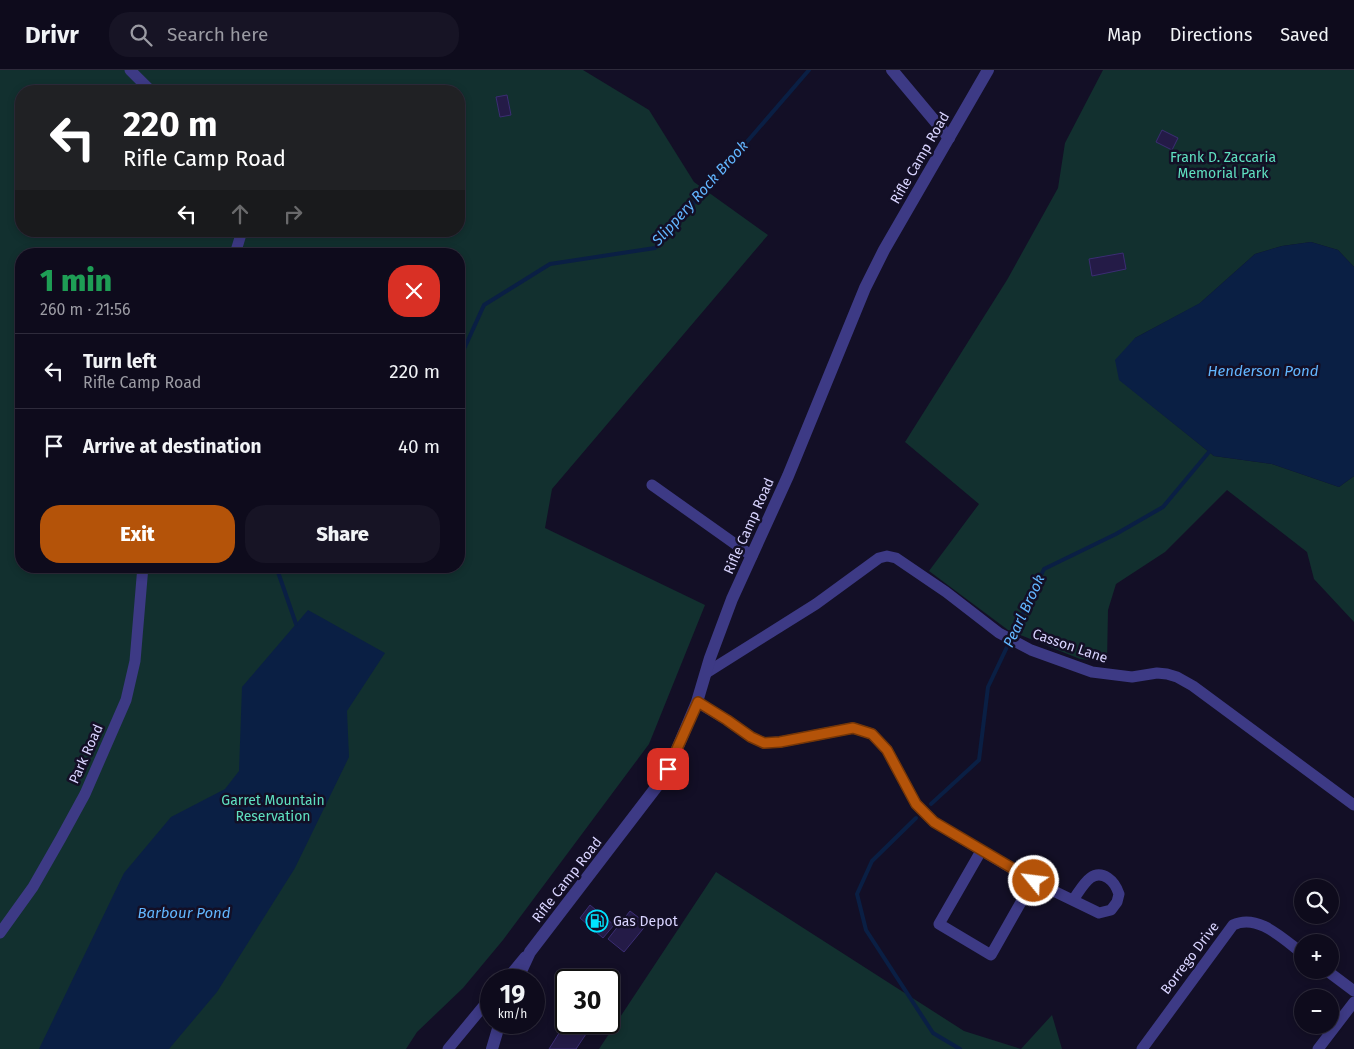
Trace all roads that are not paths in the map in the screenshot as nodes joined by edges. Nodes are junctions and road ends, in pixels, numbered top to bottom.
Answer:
1 (130, 70) edge
2 (892, 70) edge
3 (988, 70) edge
4 (145, 85) edge
5 (949, 138) junction
6 (652, 485) dead end
7 (752, 556) junction
8 (142, 573) edge
9 (706, 673) junction
10 (698, 702) junction
11 (1354, 805) edge
12 (981, 851) junction
13 (1034, 881) junction
14 (1073, 900) dead end
15 (0, 933) edge
16 (1294, 947) edge
17 (530, 952) junction
18 (515, 969) edge
19 (522, 969) edge
20 (1338, 979) edge
21 (1354, 991) edge
22 (1354, 1002) edge
23 (480, 1010) edge
24 (496, 1034) edge
25 (448, 1049) edge
26 (492, 1049) edge
27 (1142, 1049) edge
28 (1318, 1049) edge

1 - 4 street
2 - 5 street
3 - 5 street, Rifle Camp Road
5 - 7 street, Rifle Camp Road
6 - 7 street
7 - 9 street, Rifle Camp Road
8 - 15 street, Park Road
9 - 10 street, Rifle Camp Road
9 - 11 street, Casson Lane
10 - 12 street
10 - 17 street, Rifle Camp Road
12 - 13 street
12 - 13 street
13 - 14 street
16 - 27 street, Borrego Drive
17 - 18 street
17 - 19 street, Rifle Camp Road
20 - 21 street
22 - 28 street
23 - 25 street
24 - 26 street

